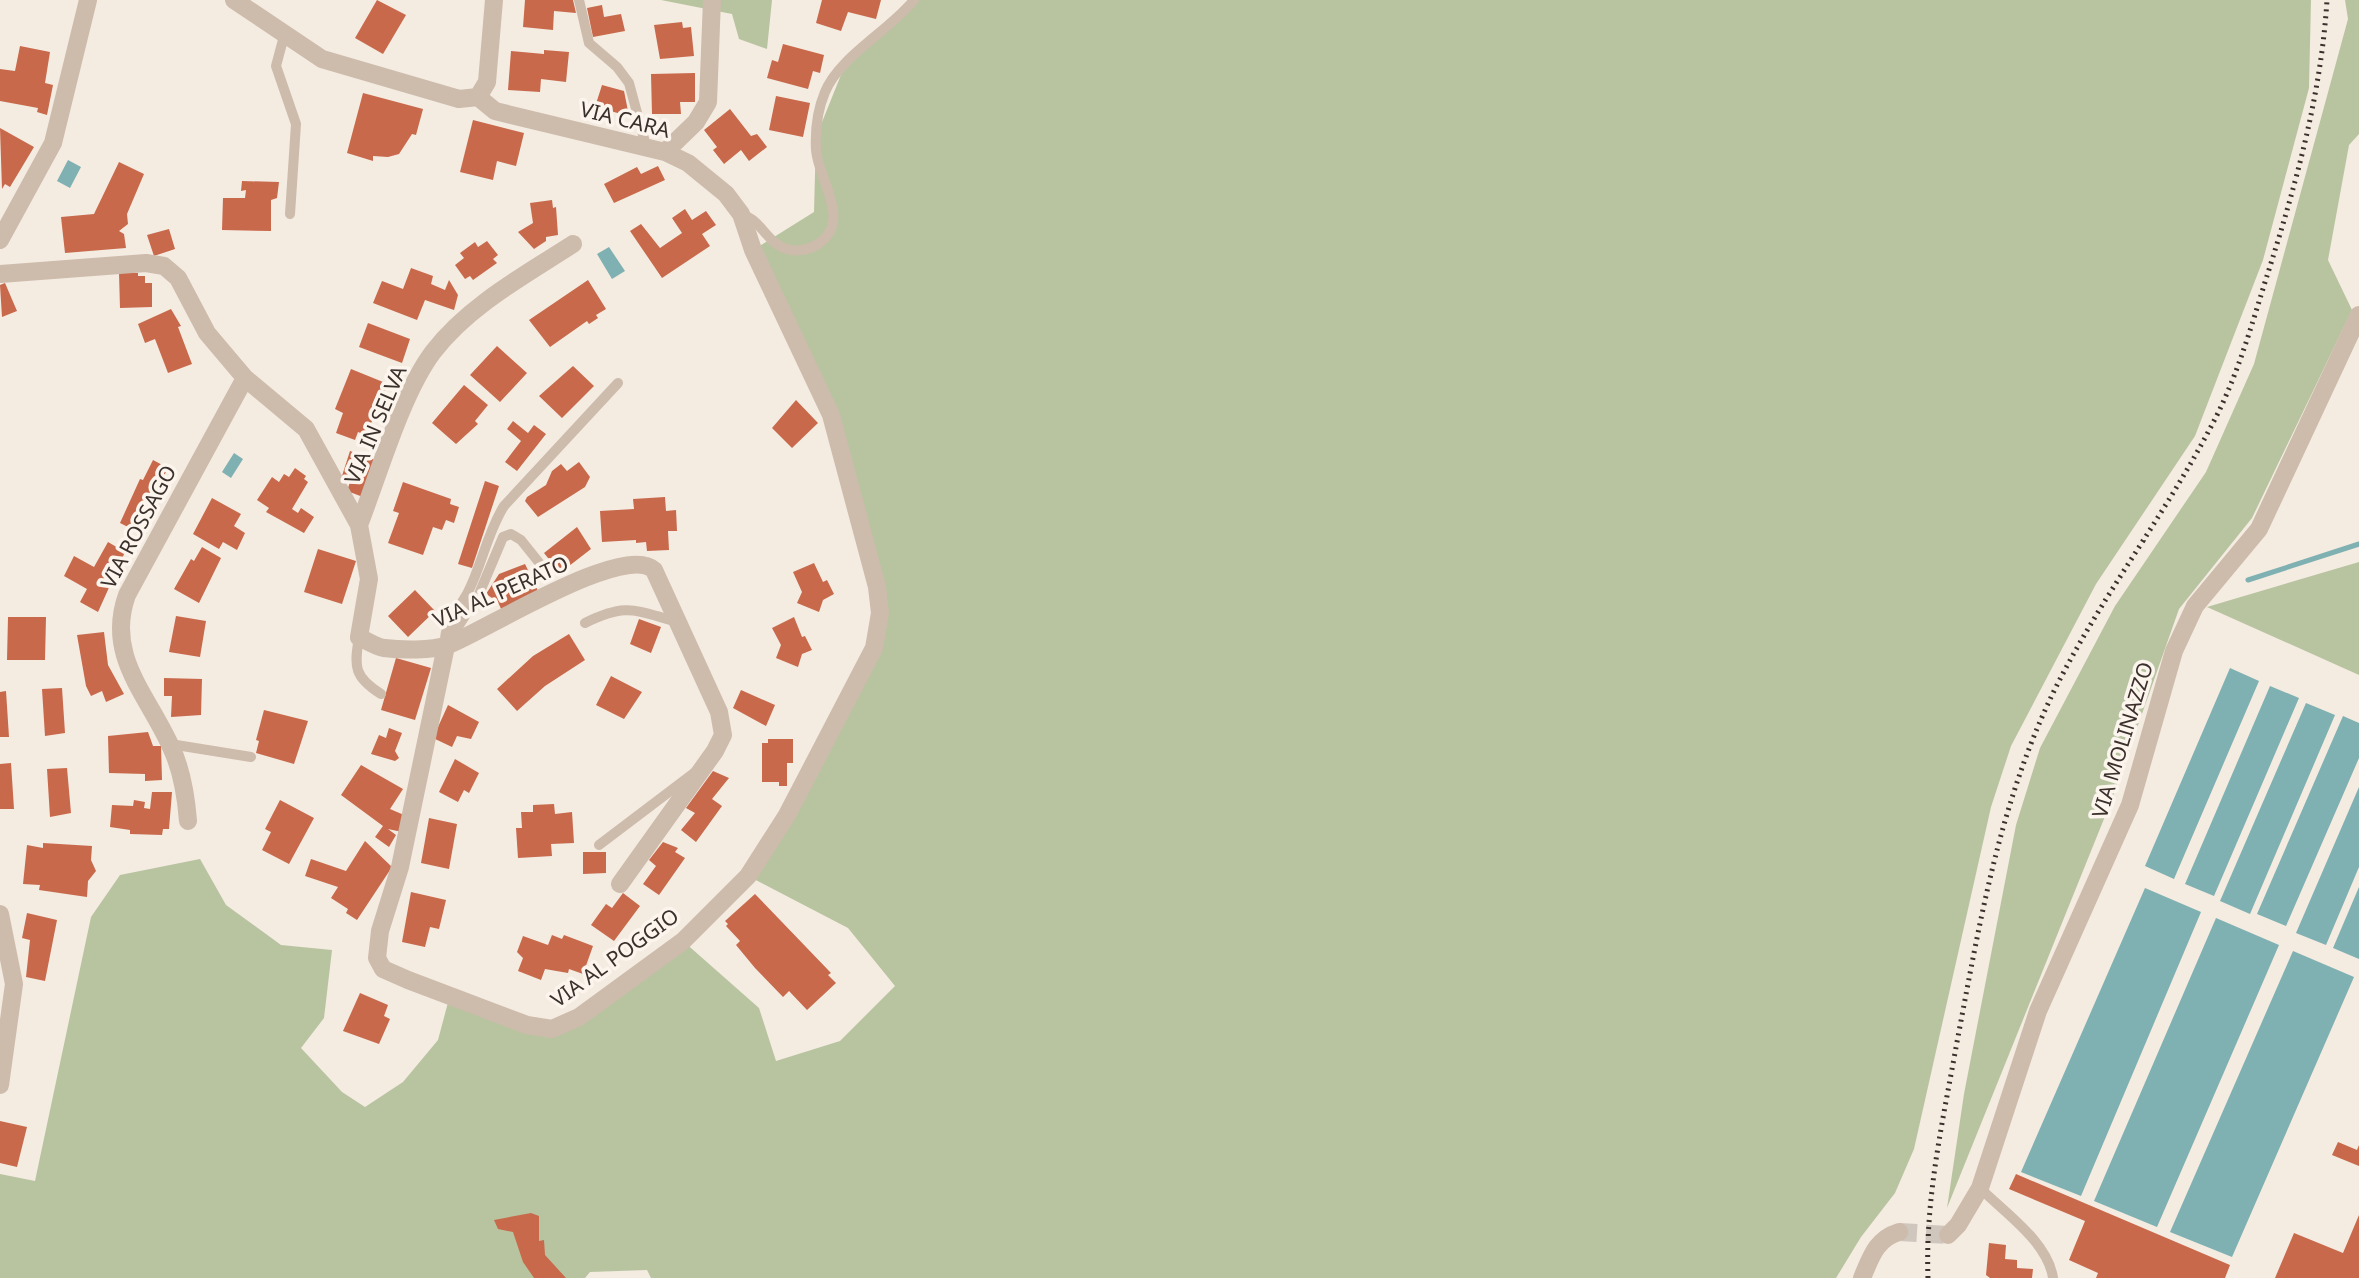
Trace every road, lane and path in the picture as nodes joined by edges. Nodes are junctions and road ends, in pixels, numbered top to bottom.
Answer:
1 (88, 0) edge
2 (234, 0) edge
3 (494, 0) edge
4 (579, 0) edge
5 (712, 0) edge
6 (914, 0) edge
7 (284, 36) junction
8 (478, 97) junction
9 (646, 146) junction
10 (665, 152) junction
11 (290, 214) dead end
12 (741, 214) junction
13 (0, 240) edge
14 (573, 244) dead end
15 (0, 274) edge
16 (2359, 315) edge
17 (245, 378) junction
18 (618, 383) dead end
19 (359, 525) junction
20 (541, 565) dead end
21 (877, 587) joint
22 (679, 622) junction
23 (585, 623) dead end
24 (359, 637) junction
25 (446, 646) junction
26 (382, 694) dead end
27 (170, 744) junction
28 (251, 757) dead end
29 (702, 767) junction
30 (188, 821) dead end
31 (599, 845) dead end
32 (620, 884) dead end
33 (0, 914) edge
34 (0, 1085) edge
35 (1980, 1188) junction
36 (1899, 1232) tunnel mouth
37 (1948, 1235) dead end
38 (1862, 1278) edge
39 (2053, 1278) edge

1 - 13 street
2 - 7 street, VIA CARA
3 - 8 street
4 - 9 lane
5 - 10 street
6 - 12 lane
7 - 8 street, VIA CARA
7 - 11 lane
8 - 9 street, VIA CARA
9 - 10 street, VIA CARA
10 - 12 street, VIA CARA
12 - 21 street, VIA CARA
14 - 19 street, VIA IN SELVA
15 - 17 street
16 - 35 street, VIA MOLINAZZO
17 - 19 street
17 - 27 street, VIA ROSSAGO
18 - 25 lane
19 - 24 street
20 - 25 lane
21 - 25 street, VIA AL POGGIO
22 - 23 lane
22 - 25 street, VIA AL PERATO
22 - 29 street, VIA AL PERATO
24 - 25 street, VIA AL PERATO
24 - 26 lane
27 - 28 lane
27 - 30 street, VIA ROSSAGO
29 - 31 lane
29 - 32 street, VIA AL PERATO
33 - 34 street
35 - 37 street, VIA MOLINAZZO
35 - 39 lane
36 - 38 street

